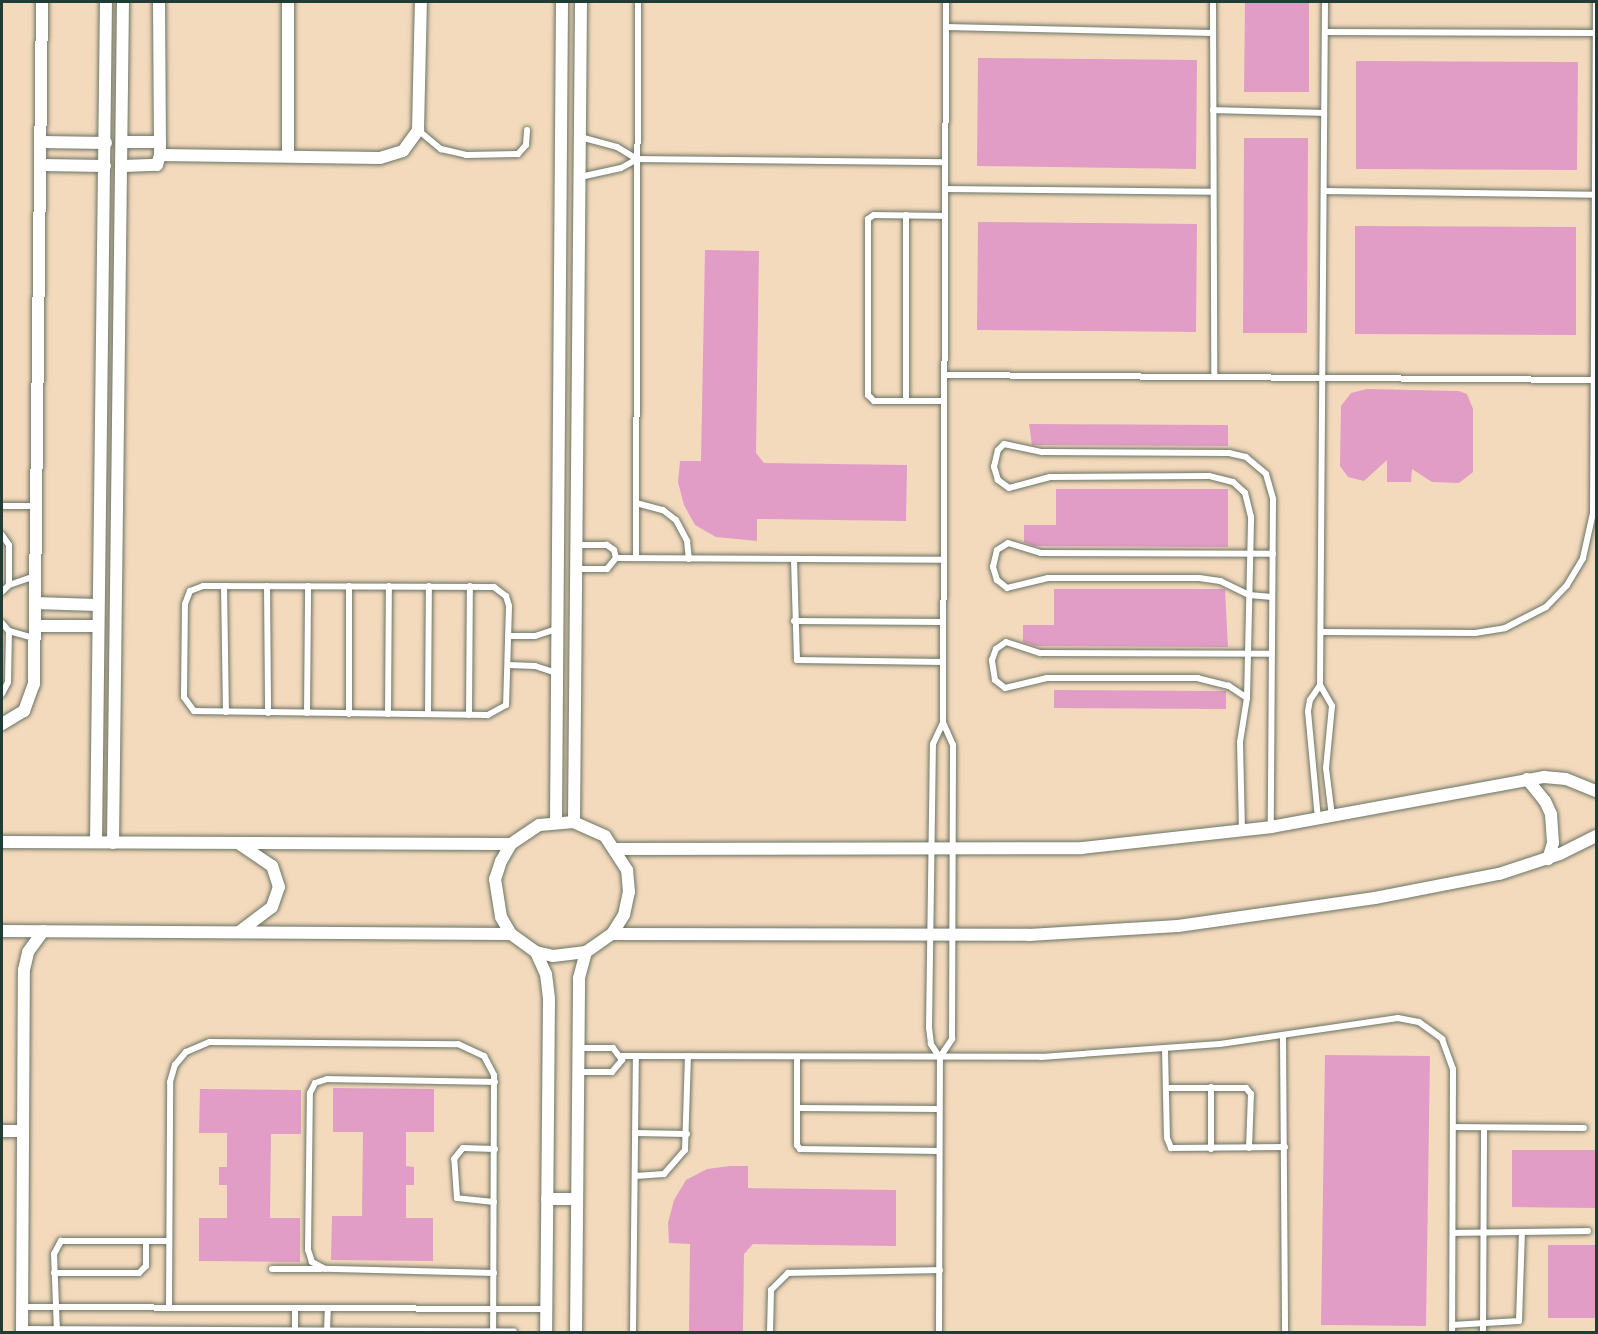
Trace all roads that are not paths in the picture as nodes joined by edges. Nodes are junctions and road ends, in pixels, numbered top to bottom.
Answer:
1 (42, 2) edge
2 (106, 2) edge
3 (123, 2) edge
4 (159, 2) edge
5 (288, 2) edge
6 (421, 2) edge
7 (562, 2) edge
8 (581, 2) edge
9 (638, 2) edge
10 (946, 2) edge
11 (1213, 2) edge
12 (1325, 2) edge
13 (1596, 2) edge
14 (946, 27) junction
15 (1325, 32) junction
16 (1213, 33) junction
17 (1596, 33) edge
18 (1213, 110) junction
19 (1324, 113) junction
20 (418, 130) junction
21 (527, 130) dead end
22 (580, 137) junction
23 (42, 142) junction
24 (123, 142) junction
25 (106, 143) junction
26 (160, 148) junction
27 (288, 155) junction
28 (638, 159) junction
29 (945, 162) junction
30 (42, 165) junction
31 (105, 166) junction
32 (123, 166) junction
33 (579, 177) junction
34 (945, 189) junction
35 (1324, 191) junction
36 (1213, 192) junction
37 (1595, 195) junction
38 (906, 215) junction
39 (945, 216) junction
40 (944, 375) junction
41 (1214, 377) junction
42 (1322, 378) junction
43 (1593, 380) junction
44 (906, 401) junction
45 (944, 401) junction
46 (636, 503) junction
47 (2, 506) edge
48 (36, 507) junction
49 (2, 535) edge
50 (576, 545) junction
51 (1250, 554) junction
52 (1273, 554) junction
53 (616, 558) junction
54 (636, 558) junction
55 (689, 559) junction
56 (794, 560) junction
57 (944, 560) junction
58 (576, 569) junction
59 (35, 576) junction
60 (9, 585) junction
61 (224, 586) junction
62 (267, 586) junction
63 (308, 586) junction
64 (349, 586) junction
65 (389, 586) junction
66 (429, 586) junction
67 (470, 586) junction
68 (2, 592) edge
69 (1249, 595) junction
70 (1272, 597) junction
71 (35, 603) junction
72 (97, 605) junction
73 (794, 621) junction
74 (943, 622) junction
75 (2, 623) edge
76 (97, 626) junction
77 (557, 628) junction
78 (9, 631) junction
79 (34, 632) junction
80 (1321, 632) junction
81 (508, 636) junction
82 (1248, 654) junction
83 (1272, 654) junction
84 (943, 662) junction
85 (508, 665) junction
86 (557, 673) junction
87 (1320, 685) junction
88 (2, 694) edge
89 (1247, 698) junction
90 (226, 712) junction
91 (268, 713) junction
92 (307, 713) junction
93 (349, 714) junction
94 (388, 714) junction
95 (428, 714) junction
96 (469, 715) junction
97 (943, 723) junction
98 (2, 724) edge
99 (1527, 779) junction
100 (1596, 790) edge
101 (1332, 817) junction
102 (1318, 820) junction
103 (556, 821) junction
104 (574, 822) junction
105 (1271, 827) junction
106 (1242, 831) junction
107 (1596, 836) edge
108 (2, 842) edge
109 (96, 843) junction
110 (113, 843) junction
111 (238, 844) junction
112 (511, 844) junction
113 (616, 849) junction
114 (952, 849) junction
115 (933, 850) junction
116 (1548, 859) junction
117 (2, 931) edge
118 (43, 931) junction
119 (239, 932) junction
120 (511, 934) junction
121 (612, 934) junction
122 (931, 934) junction
123 (951, 935) junction
124 (536, 952) junction
125 (586, 952) junction
126 (1283, 1036) junction
127 (577, 1048) junction
128 (1165, 1050) junction
129 (622, 1056) junction
130 (636, 1056) junction
131 (688, 1056) junction
132 (797, 1057) junction
133 (940, 1058) junction
134 (577, 1072) junction
135 (495, 1082) junction
136 (1211, 1087) junction
137 (1166, 1088) junction
138 (797, 1108) junction
139 (939, 1109) junction
140 (1453, 1127) junction
141 (1484, 1128) junction
142 (1584, 1128) dead end
143 (2, 1131) edge
144 (23, 1131) junction
145 (635, 1133) junction
146 (687, 1134) junction
147 (1285, 1147) junction
148 (1249, 1148) junction
149 (495, 1149) junction
150 (1211, 1149) junction
151 (939, 1151) junction
152 (635, 1176) junction
153 (547, 1198) junction
154 (577, 1198) junction
155 (494, 1202) junction
156 (1588, 1231) dead end
157 (1522, 1232) junction
158 (1453, 1233) junction
159 (1484, 1233) junction
160 (146, 1240) junction
161 (169, 1241) junction
162 (272, 1269) dead end
163 (325, 1269) junction
164 (940, 1270) junction
165 (54, 1273) junction
166 (494, 1273) junction
167 (22, 1306) junction
168 (54, 1307) junction
169 (169, 1307) junction
170 (295, 1308) junction
171 (328, 1308) junction
172 (493, 1308) junction
173 (546, 1309) junction
174 (1484, 1324) junction
175 (1452, 1325) junction
176 (22, 1331) edge
177 (57, 1331) edge
178 (295, 1332) edge
179 (327, 1332) edge
180 (377, 1332) edge
181 (441, 1332) edge
182 (493, 1332) edge
183 (514, 1332) edge
184 (546, 1332) edge
185 (576, 1332) edge
186 (633, 1332) edge
187 (770, 1332) edge
188 (939, 1332) edge
189 (1285, 1332) edge
190 (1452, 1332) edge
191 (1484, 1332) edge

1 - 23 street
2 - 25 street
3 - 24 street
4 - 26 street
5 - 27 street
6 - 20 street
7 - 77 street
8 - 22 street
9 - 28 lane
10 - 14 lane
11 - 16 lane
12 - 15 lane
13 - 17 lane
14 - 16 lane
14 - 29 lane
15 - 17 lane
15 - 19 lane
16 - 18 lane
17 - 37 lane
18 - 19 lane
18 - 36 lane
19 - 35 lane
20 - 21 lane
20 - 27 street
22 - 28 lane
22 - 33 street
23 - 25 street
23 - 30 street
24 - 26 street
24 - 32 street
25 - 31 street
26 - 27 street
26 - 32 street
28 - 29 lane
28 - 33 lane
28 - 46 lane
29 - 34 lane
30 - 31 street
30 - 48 street
31 - 72 street
32 - 110 street
33 - 50 street
34 - 36 lane
34 - 39 lane
35 - 37 lane
35 - 42 lane
36 - 41 lane
37 - 43 lane
38 - 39 lane
38 - 44 lane
38 - 44 lane
39 - 40 lane
40 - 41 lane
40 - 45 lane
41 - 42 lane
42 - 43 lane
42 - 80 lane
43 - 80 lane
44 - 45 lane
45 - 57 lane
46 - 54 lane
46 - 55 lane
47 - 48 lane
48 - 59 street
49 - 60 lane
50 - 53 lane
50 - 58 street
51 - 52 lane
51 - 52 lane
51 - 69 lane
51 - 69 lane
52 - 70 lane
53 - 54 lane
53 - 58 lane
54 - 55 lane
55 - 56 lane
56 - 57 lane
56 - 73 lane
57 - 74 lane
58 - 104 street
59 - 60 lane
59 - 71 street
60 - 68 lane
61 - 62 lane
61 - 90 lane
61 - 90 lane
62 - 63 lane
62 - 91 lane
63 - 64 lane
63 - 92 lane
64 - 65 lane
64 - 93 lane
65 - 66 lane
65 - 94 lane
66 - 67 lane
66 - 95 lane
67 - 81 lane
67 - 96 lane
69 - 70 lane
69 - 82 lane
70 - 83 lane
71 - 72 street
71 - 79 street
72 - 76 street
73 - 74 lane
73 - 84 lane
74 - 84 lane
75 - 78 lane
76 - 79 street
76 - 109 street
77 - 81 lane
77 - 86 street
78 - 79 lane
78 - 88 lane
79 - 98 street
80 - 87 lane
81 - 85 lane
82 - 83 lane
82 - 89 lane
82 - 89 lane
83 - 105 lane
84 - 97 lane
85 - 86 lane
85 - 96 lane
86 - 103 street
87 - 101 lane
87 - 102 lane
89 - 106 lane
90 - 91 lane
91 - 92 lane
92 - 93 lane
93 - 94 lane
94 - 95 lane
95 - 96 lane
97 - 114 lane
97 - 115 lane
99 - 100 street
99 - 101 street
99 - 116 street
101 - 102 street
102 - 105 street
103 - 104 street
103 - 112 street
104 - 113 street
105 - 106 street
106 - 114 street
107 - 116 street
108 - 109 street
109 - 110 street
110 - 111 street
111 - 112 street
111 - 119 street
112 - 120 street
113 - 115 street
113 - 121 street
114 - 115 street
114 - 123 lane
115 - 122 lane
116 - 123 street
117 - 118 street
118 - 119 street
118 - 144 street
119 - 120 street
120 - 124 street
121 - 122 street
121 - 125 street
122 - 123 street
122 - 133 lane
123 - 133 lane
124 - 125 street
124 - 153 street
125 - 127 street
126 - 128 lane
126 - 140 lane
126 - 147 lane
127 - 129 lane
127 - 134 street
128 - 133 lane
128 - 137 lane
129 - 130 lane
129 - 134 lane
130 - 131 lane
130 - 145 lane
131 - 132 lane
131 - 146 lane
132 - 133 lane
132 - 138 lane
133 - 139 lane
134 - 154 street
135 - 149 lane
135 - 161 lane
135 - 163 lane
136 - 137 lane
136 - 148 lane
136 - 150 lane
137 - 150 lane
138 - 139 lane
138 - 151 lane
139 - 151 lane
140 - 141 lane
140 - 158 lane
141 - 142 lane
141 - 159 lane
143 - 144 street
144 - 167 street
145 - 146 lane
145 - 152 lane
146 - 152 lane
147 - 148 lane
147 - 189 lane
148 - 150 lane
149 - 155 lane
149 - 155 lane
151 - 164 lane
152 - 186 lane
153 - 154 street
153 - 173 street
154 - 185 street
155 - 166 lane
156 - 157 lane
157 - 159 lane
157 - 174 lane
158 - 159 lane
158 - 175 lane
159 - 174 lane
160 - 161 lane
160 - 165 lane
160 - 165 lane
161 - 169 lane
162 - 163 lane
163 - 166 lane
164 - 187 lane
164 - 188 lane
165 - 168 lane
166 - 172 lane
167 - 168 lane
167 - 176 street
168 - 169 lane
168 - 177 lane
169 - 170 lane
170 - 171 lane
170 - 178 lane
171 - 172 lane
171 - 179 lane
172 - 173 lane
172 - 182 lane
173 - 184 street
174 - 175 lane
174 - 191 lane
175 - 190 lane
176 - 177 lane
177 - 178 lane
178 - 179 lane
179 - 180 lane
180 - 181 lane
181 - 182 lane
182 - 183 lane

